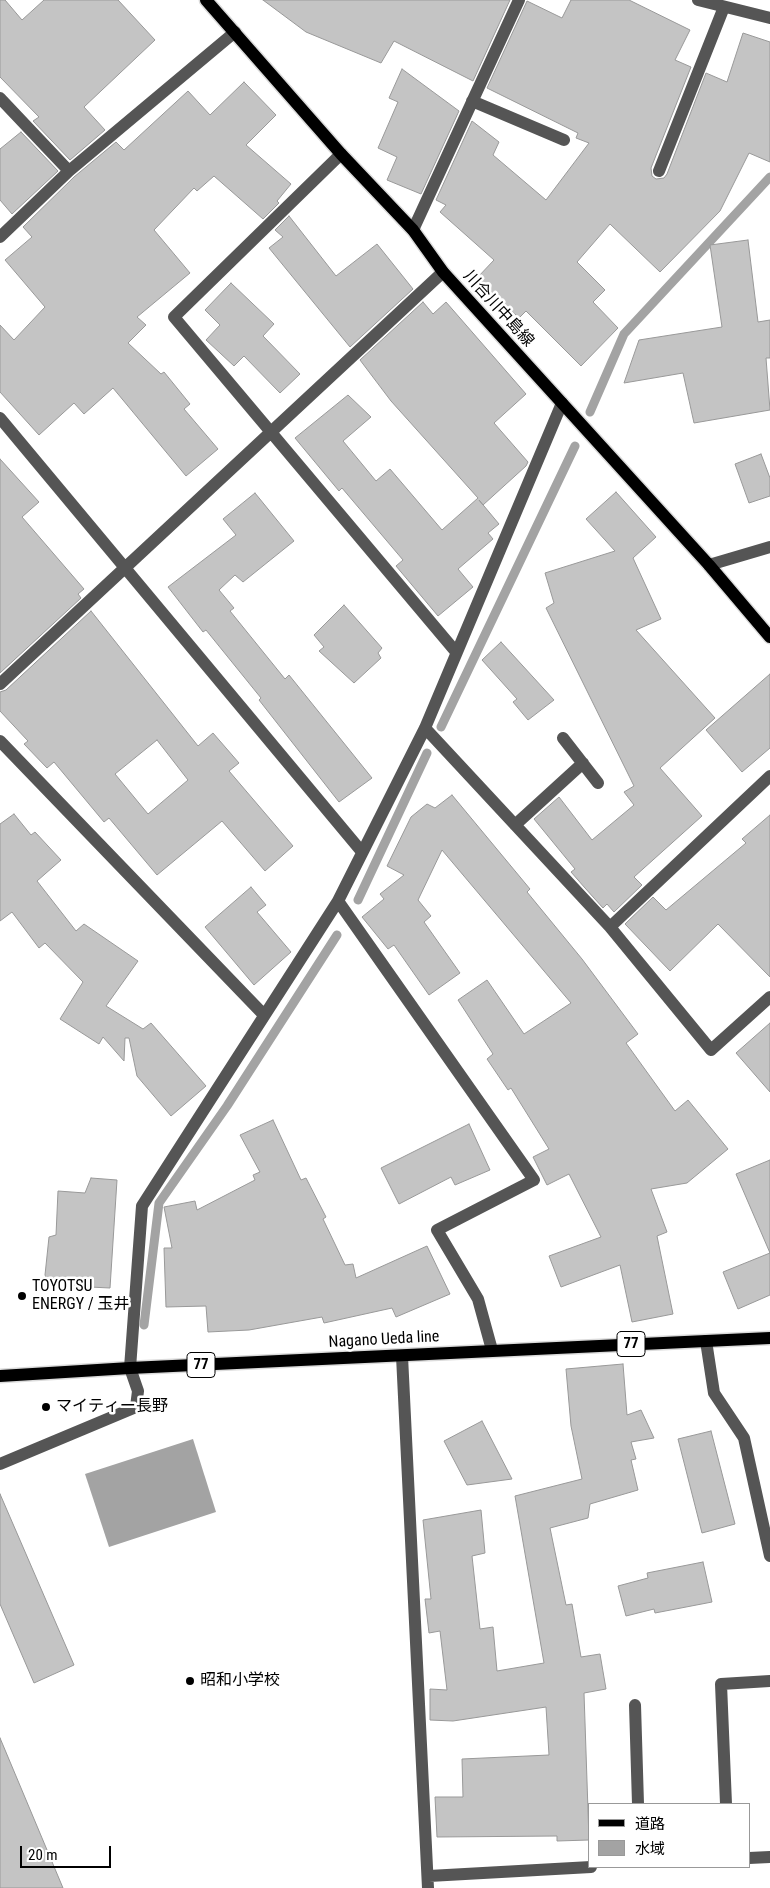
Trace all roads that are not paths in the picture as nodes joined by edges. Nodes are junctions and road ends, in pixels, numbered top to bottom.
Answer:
1 (206, 0) edge
2 (519, 0) edge
3 (698, 0) edge
4 (724, 6) junction
5 (770, 18) edge
6 (235, 32) junction
7 (0, 98) edge
8 (472, 101) junction
9 (564, 140) dead end
10 (341, 154) junction
11 (69, 171) junction
12 (659, 171) dead end
13 (413, 230) junction
14 (0, 237) edge
15 (443, 272) junction
16 (562, 403) junction
17 (0, 418) edge
18 (271, 434) junction
19 (770, 547) edge
20 (709, 565) junction
21 (126, 568) junction
22 (770, 637) edge
23 (456, 652) junction
24 (0, 684) edge
25 (425, 728) junction
26 (563, 738) dead end
27 (0, 741) edge
28 (583, 763) junction
29 (770, 776) edge
30 (598, 783) dead end
31 (516, 825) junction
32 (362, 852) junction
33 (338, 901) junction
34 (610, 927) junction
35 (770, 997) edge
36 (264, 1015) junction
37 (770, 1338) edge
38 (706, 1341) junction
39 (492, 1350) junction
40 (402, 1356) junction
41 (130, 1368) junction
42 (0, 1376) edge
43 (0, 1464) edge
44 (770, 1556) edge
45 (770, 1681) edge
46 (635, 1705) dead end
47 (638, 1803) edge
48 (726, 1803) edge
49 (770, 1857) edge
50 (750, 1858) edge
51 (588, 1867) edge
52 (428, 1882) edge

1 - 6 main road, 川合川中島線
2 - 8 street
3 - 4 street
4 - 5 street
4 - 12 street
6 - 10 main road, 川合川中島線
6 - 11 street
7 - 11 street
8 - 9 street
8 - 13 street
10 - 13 main road, 川合川中島線
10 - 18 street
11 - 14 street
13 - 15 main road, 川合川中島線
15 - 16 main road, 川合川中島線
15 - 18 street
16 - 20 main road, 川合川中島線
16 - 23 street
17 - 21 street
18 - 21 street
18 - 23 street
19 - 20 street
20 - 22 main road, 川合川中島線
21 - 24 street
21 - 32 street
23 - 25 street
25 - 31 street
25 - 32 street
26 - 28 street
27 - 36 street
28 - 30 street
28 - 31 street
29 - 34 street
31 - 34 street
32 - 33 street
33 - 36 street
33 - 39 street
34 - 35 street
36 - 41 street
37 - 38 main road, Nagano Ueda line / 77
38 - 39 main road, Nagano Ueda line / 77
38 - 44 street
39 - 40 main road, Nagano Ueda line / 77
40 - 41 main road, Nagano Ueda line / 77
40 - 52 street
41 - 42 main road, Nagano Ueda line / 77
41 - 43 street
45 - 48 street
46 - 47 street
49 - 50 street
51 - 52 street

